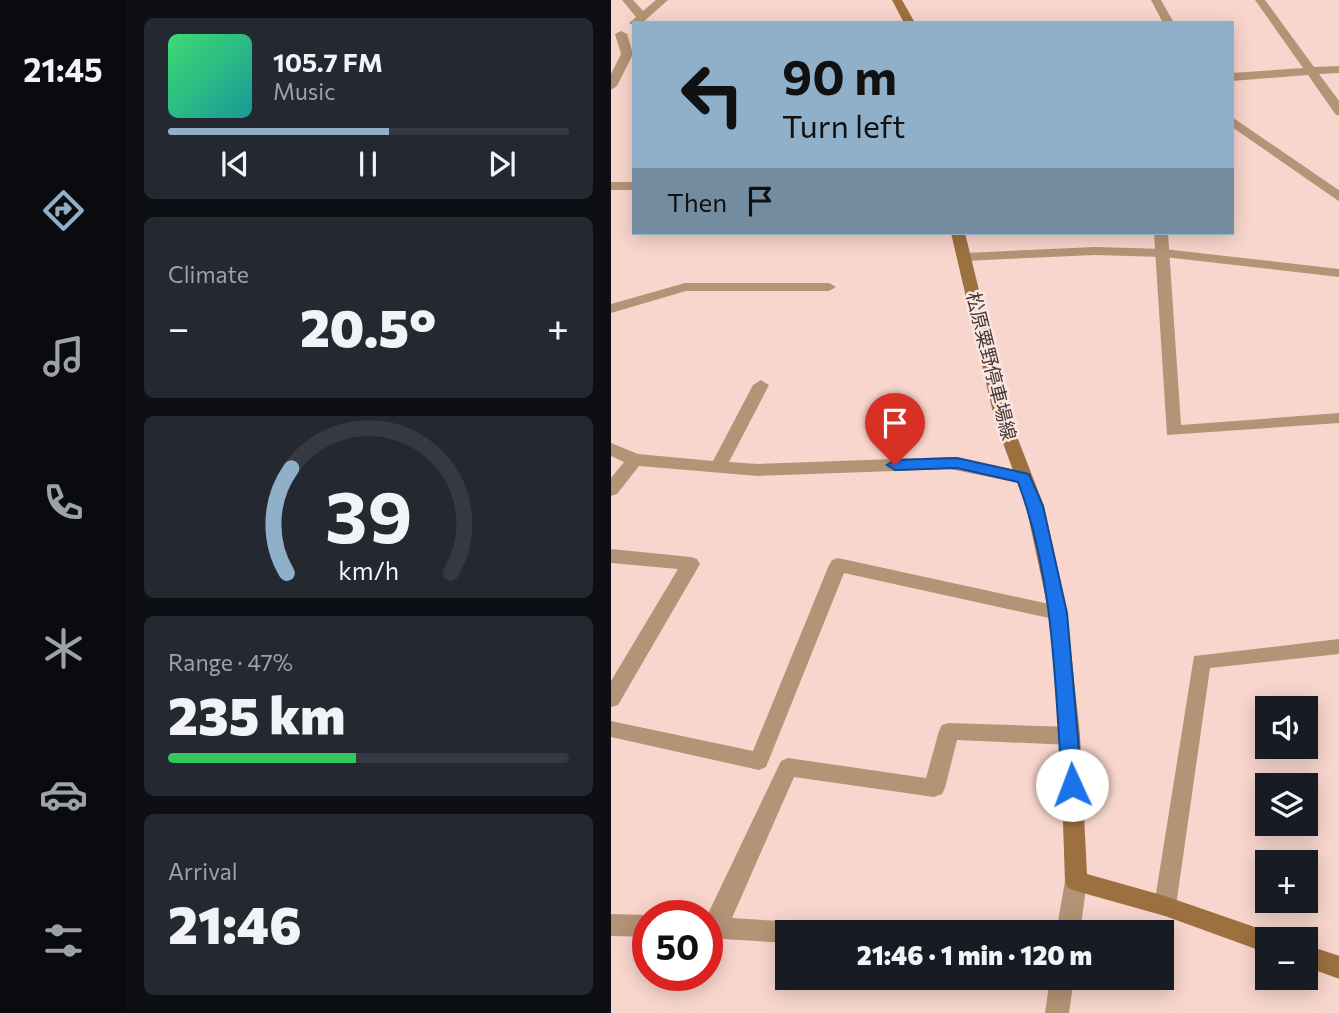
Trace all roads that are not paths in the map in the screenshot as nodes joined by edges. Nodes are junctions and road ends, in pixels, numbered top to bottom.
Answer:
1 (627, 0) edge
2 (663, 0) edge
3 (897, 0) edge
4 (1156, 0) edge
5 (1260, 0) edge
6 (637, 21) edge
7 (909, 21) edge
8 (1168, 21) edge
9 (632, 25) edge
10 (616, 36) edge
11 (1339, 69) edge
12 (1312, 72) junction
13 (615, 74) edge
14 (1234, 77) edge
15 (611, 86) edge
16 (1339, 112) edge
17 (1234, 122) edge
18 (611, 186) edge
19 (632, 186) edge
20 (1339, 198) edge
21 (958, 235) edge
22 (1161, 235) edge
23 (1164, 253) junction
24 (964, 257) junction
25 (1339, 273) edge
26 (829, 287) dead end
27 (611, 309) edge
28 (761, 385) dead end
29 (1339, 418) edge
30 (611, 449) edge
31 (635, 460) junction
32 (718, 467) junction
33 (1024, 478) junction
34 (611, 490) edge
35 (611, 556) edge
36 (1058, 613) junction
37 (1339, 646) edge
38 (611, 699) edge
39 (611, 729) edge
40 (1070, 736) junction
41 (759, 761) junction
42 (788, 767) junction
43 (1076, 881) junction
44 (723, 904) edge
45 (1165, 906) junction
46 (1070, 920) edge
47 (611, 925) edge
48 (632, 926) edge
49 (723, 928) edge
50 (775, 932) edge
51 (1255, 938) edge
52 (1318, 960) edge
53 (1339, 968) edge
54 (1060, 990) edge
55 (1057, 1013) edge

1 - 6 street
2 - 6 street
3 - 7 main road
4 - 8 street
5 - 12 street
9 - 10 street
10 - 13 street
11 - 12 street
12 - 14 street
12 - 16 street
13 - 15 street
17 - 20 street
18 - 19 street
21 - 24 main road, 松原粟野停車場線
22 - 23 street
23 - 24 street
23 - 25 street
23 - 29 street
24 - 33 main road, 松原粟野停車場線
26 - 27 street
28 - 32 street
30 - 31 street
31 - 32 street
31 - 34 street
32 - 33 street
33 - 36 main road, 松原粟野停車場線
35 - 38 street
36 - 40 main road, 松原粟野停車場線
36 - 41 street
37 - 45 street
39 - 41 street
40 - 42 street
40 - 43 main road, 松原粟野停車場線
41 - 42 street
42 - 44 street
43 - 45 main road
43 - 46 street
45 - 51 main road
47 - 48 street
49 - 50 street
52 - 53 main road
54 - 55 street

